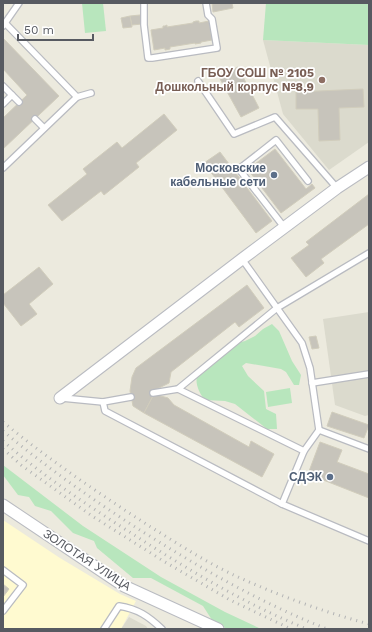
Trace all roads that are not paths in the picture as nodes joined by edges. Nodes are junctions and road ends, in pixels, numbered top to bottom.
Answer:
1 (19, 3) edge
2 (144, 3) edge
3 (206, 3) edge
4 (4, 25) edge
5 (198, 81) dead end
6 (3, 86) edge
7 (91, 93) dead end
8 (12, 95) junction
9 (77, 97) junction
10 (19, 102) dead end
11 (3, 104) edge
12 (35, 119) dead end
13 (44, 128) junction
14 (369, 167) edge
15 (3, 168) edge
16 (308, 181) dead end
17 (336, 188) junction
18 (284, 227) junction
19 (369, 253) edge
20 (242, 259) junction
21 (277, 308) junction
22 (369, 374) edge
23 (312, 383) junction
24 (178, 389) junction
25 (153, 393) dead end
26 (131, 397) dead end
27 (60, 398) joint
28 (103, 402) junction
29 (319, 430) junction
30 (369, 449) edge
31 (304, 451) junction
32 (282, 504) junction
33 (3, 505) edge
34 (369, 541) edge
35 (3, 570) edge
36 (3, 611) edge
37 (104, 629) edge
38 (162, 629) edge
39 (218, 629) edge

1 - 4 lane
2 - 3 lane
4 - 9 lane
5 - 17 lane
6 - 8 lane
7 - 9 lane
8 - 10 lane
8 - 11 lane
9 - 13 lane
12 - 13 lane
13 - 15 lane
14 - 17 street
16 - 18 lane
17 - 18 street
18 - 20 street
19 - 21 lane
20 - 21 lane
20 - 27 street
21 - 23 lane
21 - 24 lane
22 - 23 lane
23 - 29 lane
24 - 25 lane
24 - 31 lane
26 - 28 lane
27 - 28 lane
28 - 32 lane
29 - 30 lane
29 - 31 lane
31 - 32 lane
32 - 34 lane
33 - 39 street, ЗОЛОТАЯ УЛИЦА
35 - 36 lane
37 - 38 lane

